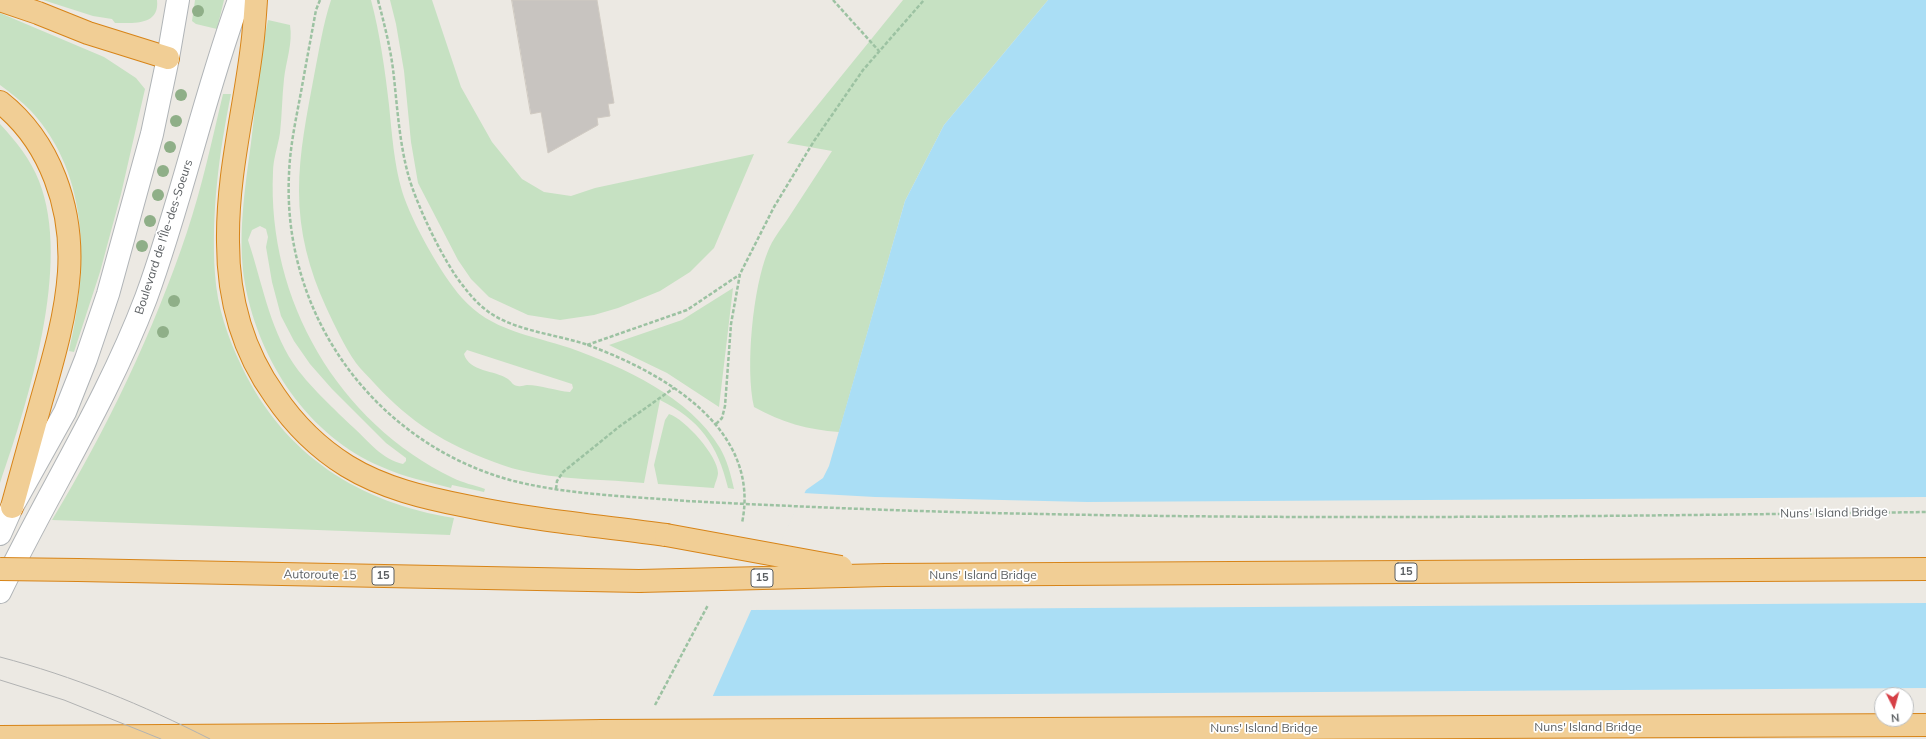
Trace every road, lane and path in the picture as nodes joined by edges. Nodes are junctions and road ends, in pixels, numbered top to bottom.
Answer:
1 (0, 0) edge
2 (178, 0) edge
3 (239, 0) edge
4 (256, 0) edge
5 (320, 0) edge
6 (378, 0) edge
7 (833, 0) edge
8 (924, 0) edge
9 (879, 51) junction
10 (168, 58) junction
11 (0, 102) edge
12 (740, 274) junction
13 (587, 345) junction
14 (674, 388) junction
15 (556, 489) junction
16 (12, 507) junction
17 (1926, 512) edge
18 (0, 534) edge
19 (0, 569) edge
20 (1926, 569) edge
21 (886, 575) junction
22 (639, 581) joint
23 (0, 592) edge
24 (1926, 725) edge
25 (0, 737) edge

1 - 10 highway
2 - 10 street
3 - 23 street, Boulevard de l'Île-des-Soeurs
4 - 21 highway, bridge
5 - 15 path, Nuns' Island Bridge
6 - 13 path
7 - 9 path
8 - 9 path
9 - 12 path
10 - 16 street
11 - 16 highway
12 - 13 path
12 - 14 path
13 - 14 path
14 - 15 path
15 - 17 path, Nuns' Island Bridge, bridge
16 - 18 street
19 - 22 highway, Autoroute 15 / 15, bridge
20 - 21 highway, Nuns' Island Bridge / 15
21 - 22 highway, Nuns' Island Bridge / 15, bridge
24 - 25 highway, Nuns' Island Bridge, bridge

